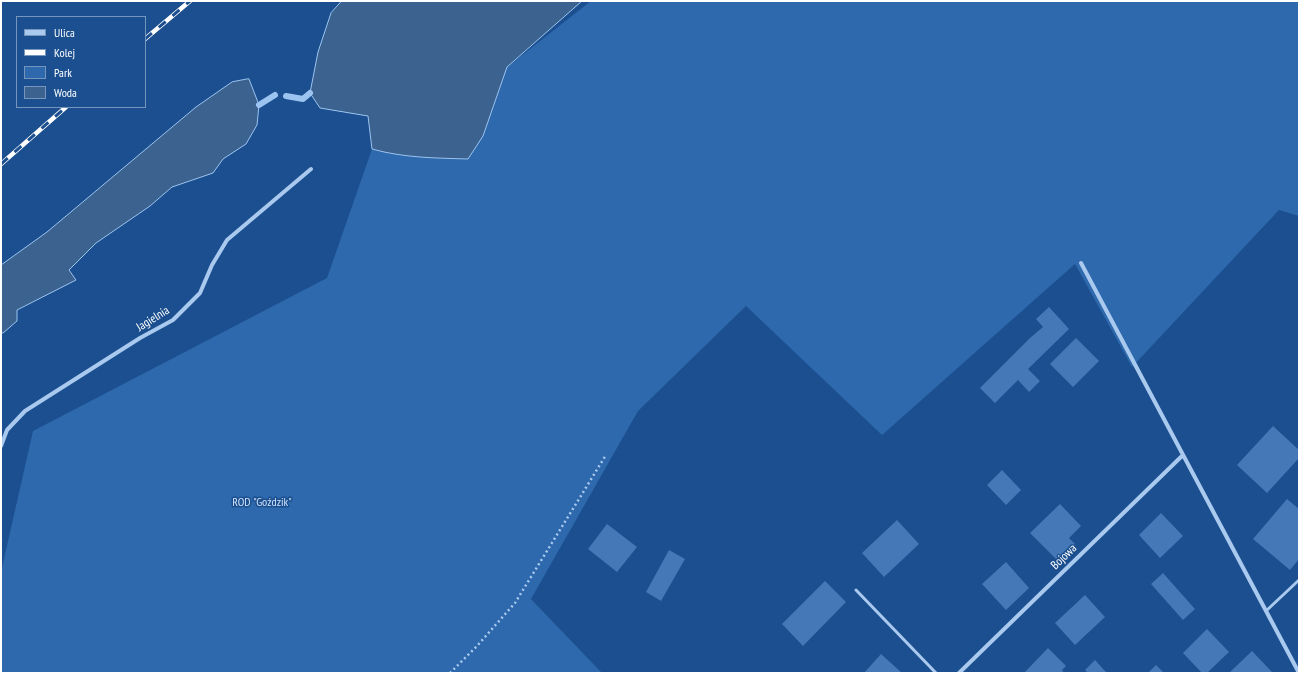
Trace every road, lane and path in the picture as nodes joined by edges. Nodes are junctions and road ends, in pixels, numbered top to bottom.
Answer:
1 (310, 169) dead end
2 (1081, 262) dead end
3 (1, 446) edge
4 (606, 455) dead end
5 (1183, 455) junction
6 (1299, 580) edge
7 (856, 590) dead end
8 (1266, 611) junction
9 (450, 673) edge
10 (936, 673) edge
11 (959, 673) edge
12 (1299, 673) edge

1 - 3 street, Jagielnia
2 - 5 street
4 - 9 path
5 - 8 street
5 - 11 street, Bojowa
6 - 8 lane
7 - 10 lane
8 - 12 street

